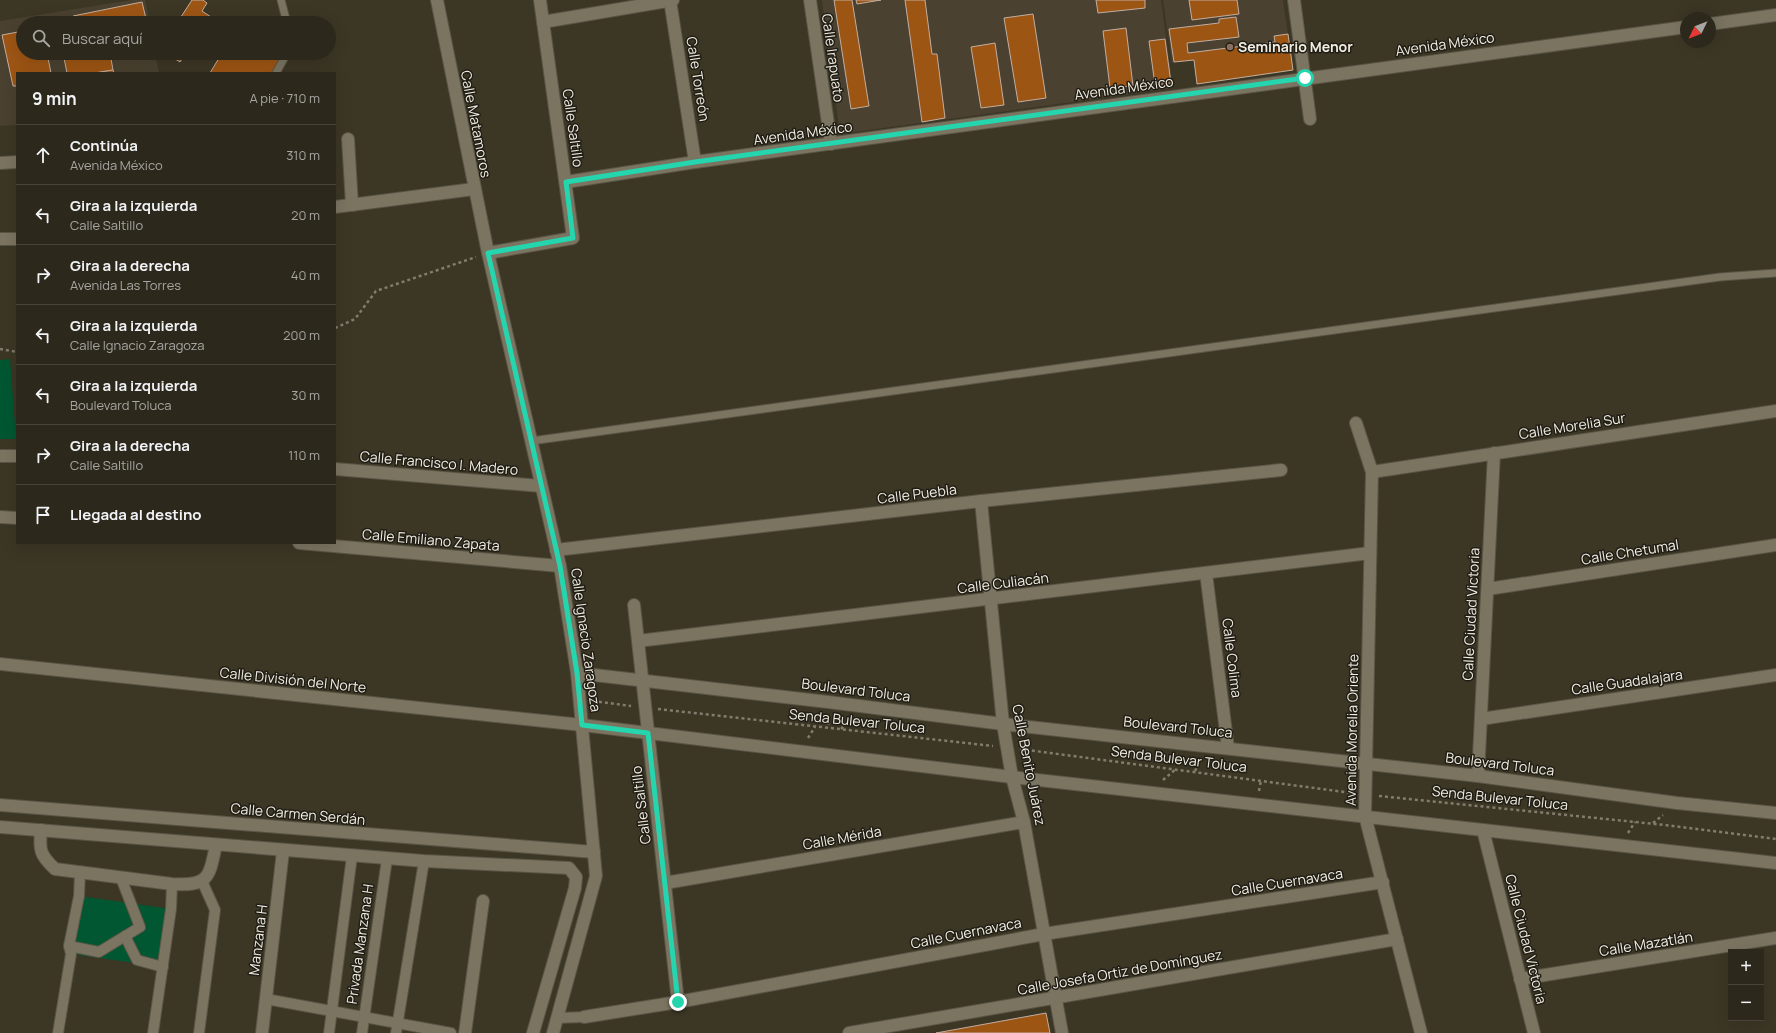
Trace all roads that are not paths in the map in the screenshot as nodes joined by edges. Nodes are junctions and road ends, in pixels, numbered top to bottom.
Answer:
1 (281, 0) edge
2 (437, 0) edge
3 (540, 0) edge
4 (672, 0) edge
5 (810, 0) edge
6 (1294, 0) edge
7 (1776, 15) edge
8 (286, 16) edge
9 (543, 22) junction
10 (1716, 23) edge
11 (1680, 28) edge
12 (283, 60) edge
13 (277, 72) edge
14 (1305, 78) junction
15 (1310, 119) dead end
16 (348, 139) dead end
17 (831, 144) junction
18 (16, 162) edge
19 (695, 162) junction
20 (0, 163) edge
21 (566, 182) junction
22 (474, 189) junction
23 (352, 205) junction
24 (336, 208) edge
25 (0, 239) edge
26 (16, 239) edge
27 (488, 253) junction
28 (1776, 273) edge
29 (1776, 410) edge
30 (1356, 423) dead end
31 (531, 441) junction
32 (1494, 453) junction
33 (0, 456) edge
34 (16, 456) edge
35 (336, 469) edge
36 (1281, 470) dead end
37 (1372, 472) junction
38 (541, 486) junction
39 (981, 501) junction
40 (0, 517) edge
41 (16, 518) edge
42 (310, 544) edge
43 (1776, 545) edge
44 (556, 550) junction
45 (1370, 553) junction
46 (560, 566) junction
47 (1206, 573) junction
48 (1488, 589) junction
49 (992, 600) junction
50 (634, 605) dead end
51 (638, 641) junction
52 (0, 664) edge
53 (577, 673) junction
54 (1776, 675) edge
55 (642, 681) junction
56 (1481, 719) junction
57 (1003, 724) junction
58 (582, 725) junction
59 (648, 733) junction
60 (1228, 748) junction
61 (1366, 763) junction
62 (1478, 776) junction
63 (1012, 777) junction
64 (0, 805) edge
65 (1776, 813) edge
66 (1365, 816) junction
67 (1024, 822) junction
68 (0, 827) edge
69 (41, 830) junction
70 (1483, 830) junction
71 (216, 845) junction
72 (283, 851) junction
73 (594, 852) junction
74 (352, 856) junction
75 (387, 858) junction
76 (424, 861) junction
77 (1776, 864) edge
78 (80, 873) junction
79 (121, 878) junction
80 (202, 881) junction
81 (1382, 882) junction
82 (666, 883) junction
83 (172, 884) junction
84 (483, 901) dead end
85 (1044, 934) junction
86 (125, 936) junction
87 (1776, 938) edge
88 (1397, 939) junction
89 (69, 946) junction
90 (163, 967) junction
91 (1520, 979) junction
92 (1055, 998) junction
93 (266, 999) junction
94 (678, 1002) junction
95 (332, 1011) junction
96 (364, 1017) junction
97 (584, 1017) joint
98 (557, 1018) junction
99 (397, 1028) edge
100 (884, 1030) edge
101 (58, 1033) edge
102 (153, 1033) edge
103 (199, 1033) edge
104 (262, 1033) edge
105 (329, 1033) edge
106 (362, 1033) edge
107 (451, 1033) edge
108 (466, 1033) edge
109 (533, 1033) edge
110 (553, 1033) edge
111 (849, 1033) edge
112 (1062, 1033) edge
113 (1421, 1033) edge
114 (1534, 1033) edge

1 - 8 lane
2 - 22 street, Calle Matamoros
3 - 9 street, Calle Saltillo
4 - 9 street
4 - 19 street, Calle Torreón
5 - 17 street, Calle Irapuato
6 - 14 street
7 - 10 street
9 - 21 street, Calle Saltillo
11 - 14 street, Avenida México
12 - 13 lane
14 - 15 street
14 - 17 street, Avenida México
16 - 23 street
17 - 19 street, Avenida México
18 - 20 street
19 - 21 street, Avenida México
21 - 27 street, Calle Saltillo
22 - 23 street
22 - 27 street, Calle Matamoros
23 - 24 street
25 - 26 street
27 - 31 street, Calle Ignacio Zaragoza
28 - 31 lane
29 - 32 street, Calle Morelia Sur
30 - 37 street, Avenida Morelia Oriente
31 - 38 street, Calle Ignacio Zaragoza
32 - 37 street, Calle Morelia Sur
32 - 48 street, Calle Ciudad Victoria
33 - 34 street
35 - 38 street, Calle Francisco I. Madero
36 - 39 street, Calle Puebla
37 - 45 street, Avenida Morelia Oriente
38 - 44 street, Calle Ignacio Zaragoza
39 - 44 street, Calle Puebla
39 - 49 street, Calle Benito Juárez
40 - 41 street
42 - 46 street, Calle Emiliano Zapata
43 - 48 street, Calle Chetumal
44 - 46 street, Calle Ignacio Zaragoza
45 - 47 street, Calle Culiacán
45 - 61 street, Avenida Morelia Oriente
46 - 53 street, Calle Ignacio Zaragoza
47 - 49 street, Calle Culiacán
47 - 60 street, Calle Colima
48 - 56 street, Calle Ciudad Victoria
49 - 51 street, Calle Culiacán
49 - 57 street, Calle Benito Juárez
50 - 51 street, Calle Saltillo
51 - 55 street, Calle Saltillo
52 - 58 street, Calle División del Norte
53 - 55 street, Boulevard Toluca
53 - 58 street, Calle Ignacio Zaragoza
54 - 56 street, Calle Guadalajara
55 - 57 street, Boulevard Toluca
55 - 59 street, Calle Saltillo
56 - 62 street, Calle Ciudad Victoria
57 - 60 street, Boulevard Toluca
57 - 63 street, Calle Benito Juárez
58 - 59 street
58 - 73 street, Calle Ignacio Zaragoza
59 - 63 street
59 - 82 street, Calle Saltillo
60 - 61 street, Boulevard Toluca
61 - 62 street, Boulevard Toluca
61 - 66 street, Avenida Morelia Oriente
62 - 65 street, Boulevard Toluca
63 - 66 street
63 - 67 street, Calle Benito Juárez
64 - 73 street, Calle Carmen Serdán
66 - 70 street
66 - 81 street, Avenida Morelia Oriente
67 - 82 street, Calle Mérida
67 - 85 street, Calle Benito Juárez
68 - 69 street
69 - 71 street
69 - 78 street
70 - 77 street
70 - 91 street, Calle Ciudad Victoria
71 - 72 street
71 - 80 street
72 - 74 street
72 - 93 street, Manzana H
73 - 98 street, Calle Ignacio Zaragoza
74 - 75 street
74 - 95 street
75 - 76 street
75 - 96 street, Privada Manzana H
76 - 99 street
76 - 109 street
78 - 79 street
78 - 89 street
79 - 83 street
79 - 86 street
80 - 83 street
80 - 103 street
81 - 85 street, Calle Cuernavaca
81 - 88 street, Avenida Morelia Oriente
82 - 94 street, Calle Saltillo
83 - 90 street
84 - 108 street
85 - 92 street, Calle Benito Juárez
85 - 94 street, Calle Cuernavaca
86 - 89 street
86 - 90 street
87 - 91 street, Calle Mazatlán
88 - 92 street, Calle Josefa Ortiz de Domínguez
88 - 113 street, Avenida Morelia Oriente
89 - 101 street
90 - 102 street
91 - 114 street, Calle Ciudad Victoria
92 - 100 street, Calle Josefa Ortiz de Domínguez
92 - 112 street, Calle Benito Juárez
93 - 95 street
93 - 104 street, Manzana H
94 - 97 street, Calle Cuernavaca
95 - 96 street
95 - 105 street
96 - 99 street
96 - 106 street, Privada Manzana H
97 - 98 street, Calle Cuernavaca
98 - 110 street, Calle Ignacio Zaragoza
99 - 107 street
100 - 111 street, Calle Josefa Ortiz de Domínguez

